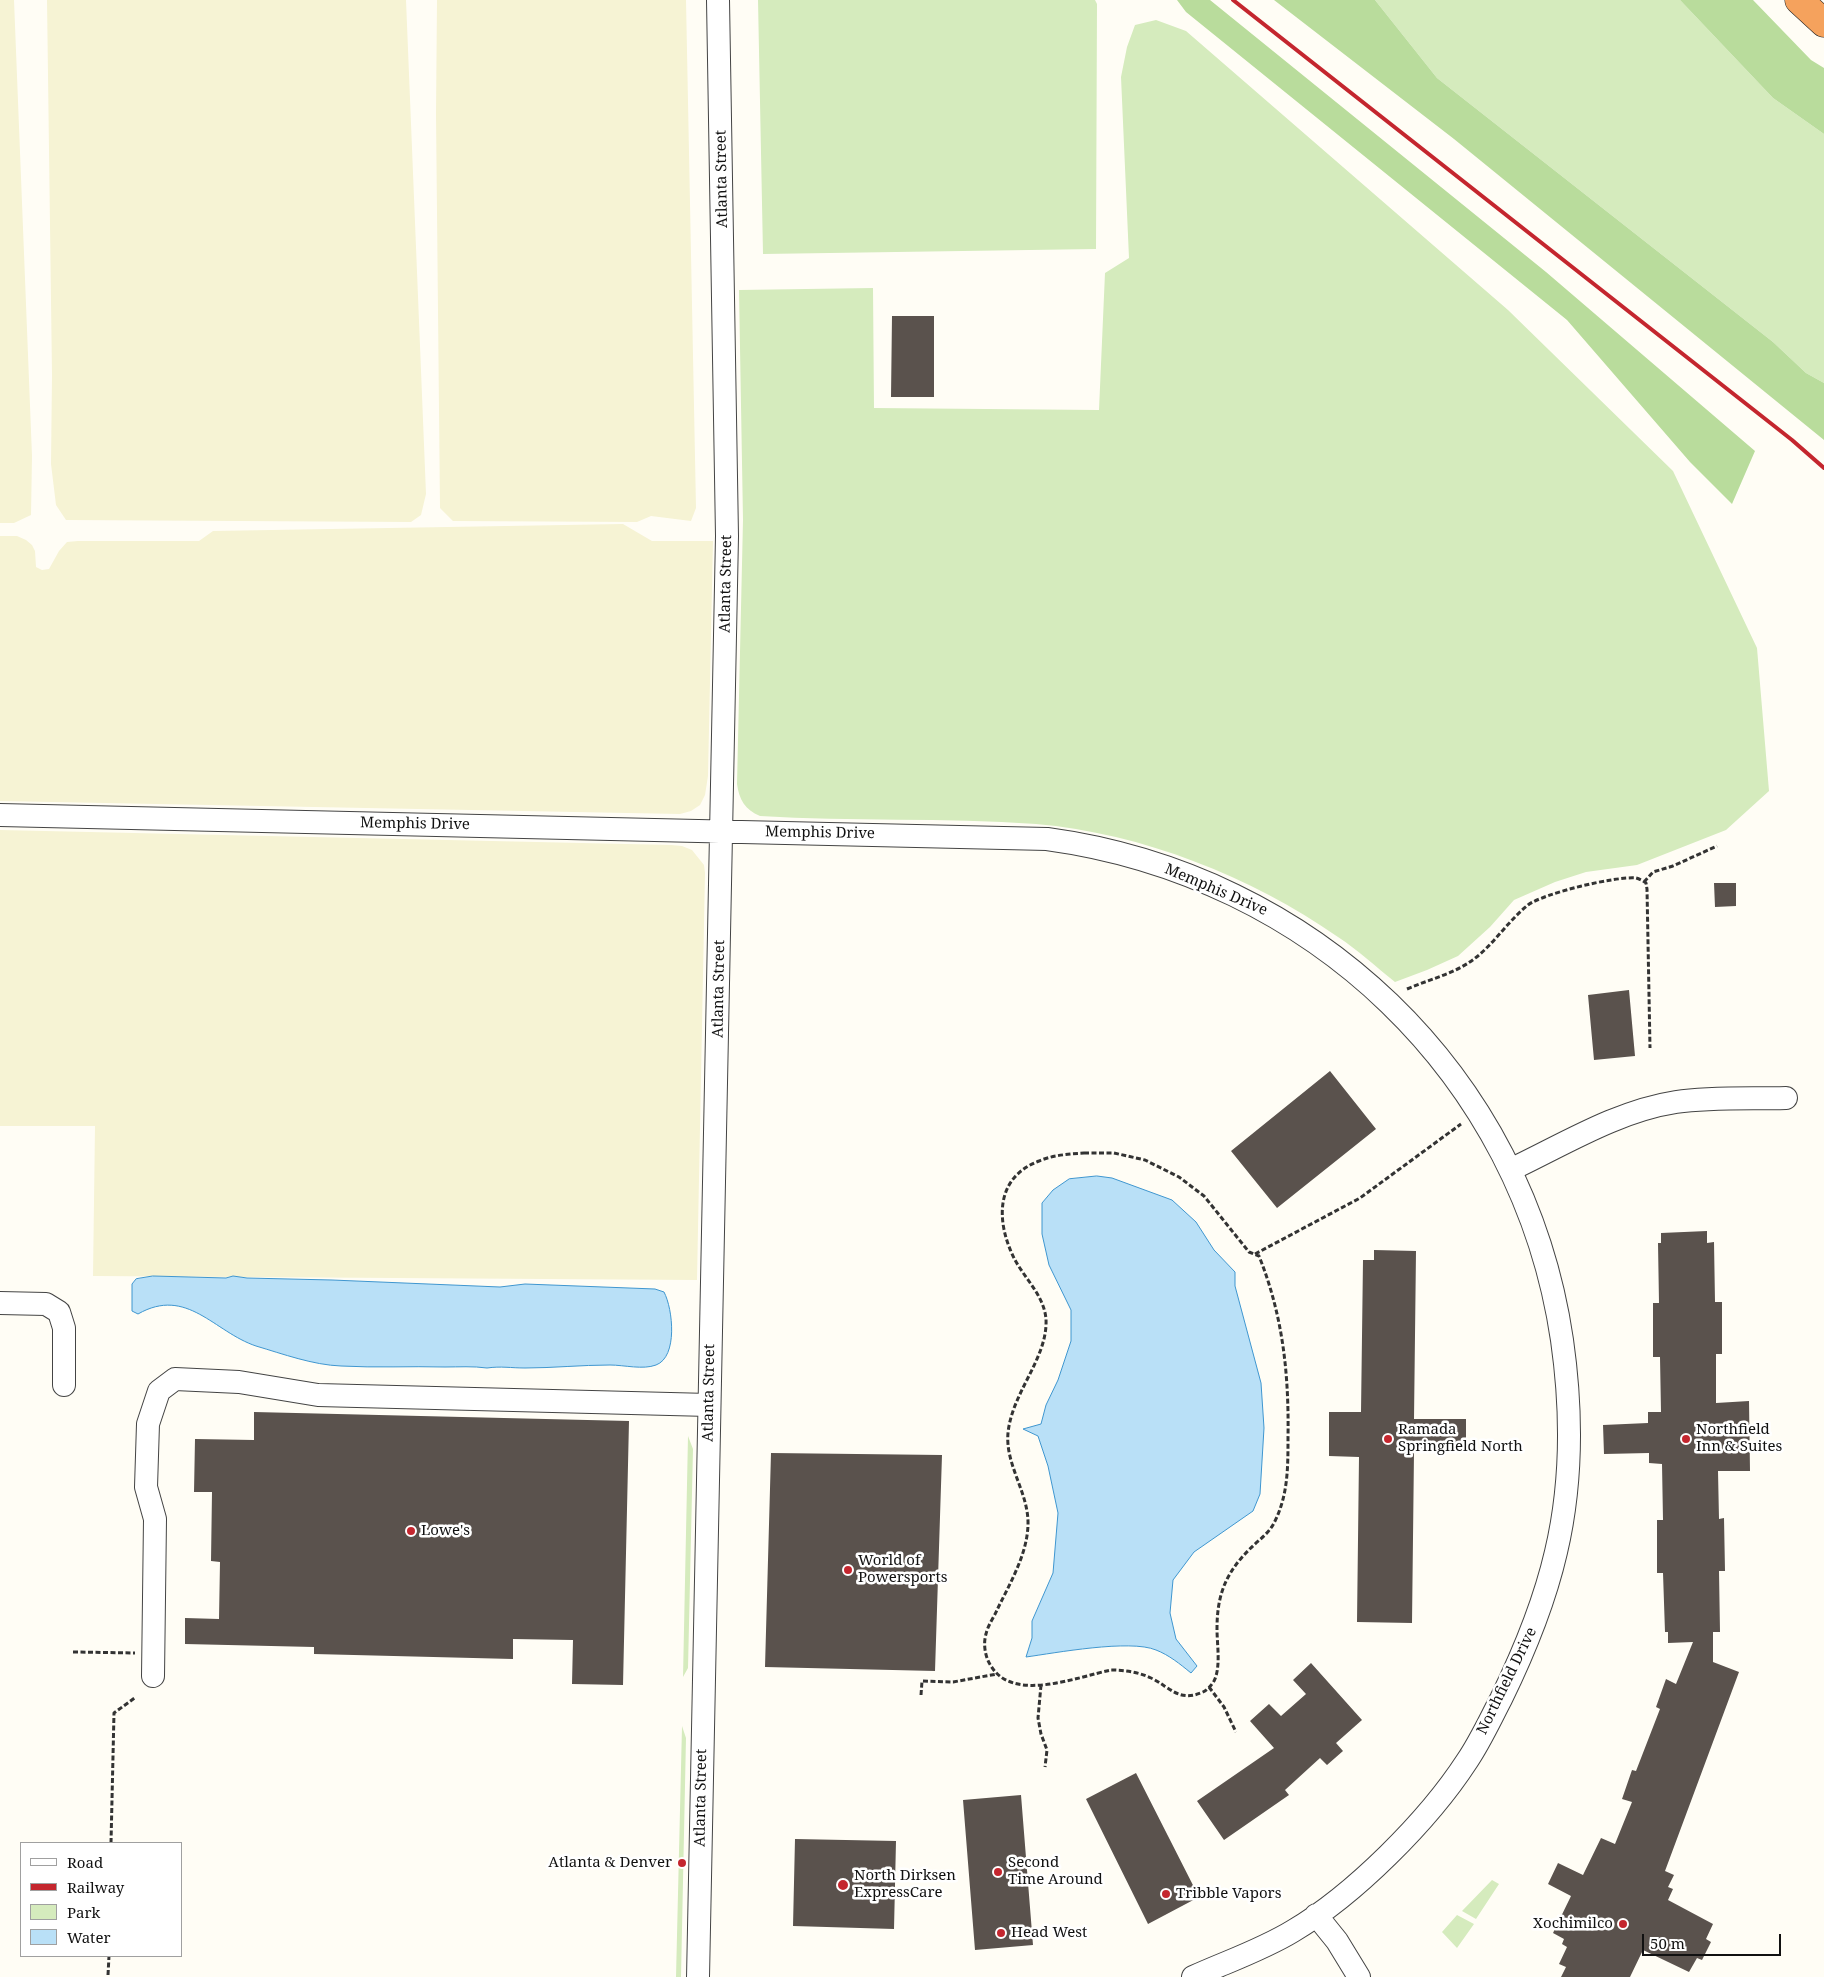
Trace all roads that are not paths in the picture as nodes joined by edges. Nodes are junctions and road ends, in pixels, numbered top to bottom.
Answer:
1 (718, 0) edge
2 (1799, 0) edge
3 (1824, 23) edge
4 (0, 815) edge
5 (722, 831) junction
6 (1786, 1098) dead end
7 (1510, 1170) junction
8 (0, 1303) edge
9 (64, 1385) dead end
10 (709, 1404) junction
11 (153, 1676) dead end
12 (1316, 1915) junction
13 (1240, 1968) edge
14 (698, 1977) edge
15 (1193, 1977) edge
16 (1359, 1977) edge

1 - 5 street, Atlanta Street
2 - 3 highway
4 - 5 street, Memphis Drive
5 - 7 street, Memphis Drive
5 - 10 street, Atlanta Street
6 - 7 street
7 - 12 street, Northfield Drive
8 - 9 street
10 - 11 street
10 - 14 street, Atlanta Street
12 - 13 street, Northfield Drive
12 - 16 street
13 - 15 street, Northfield Drive

